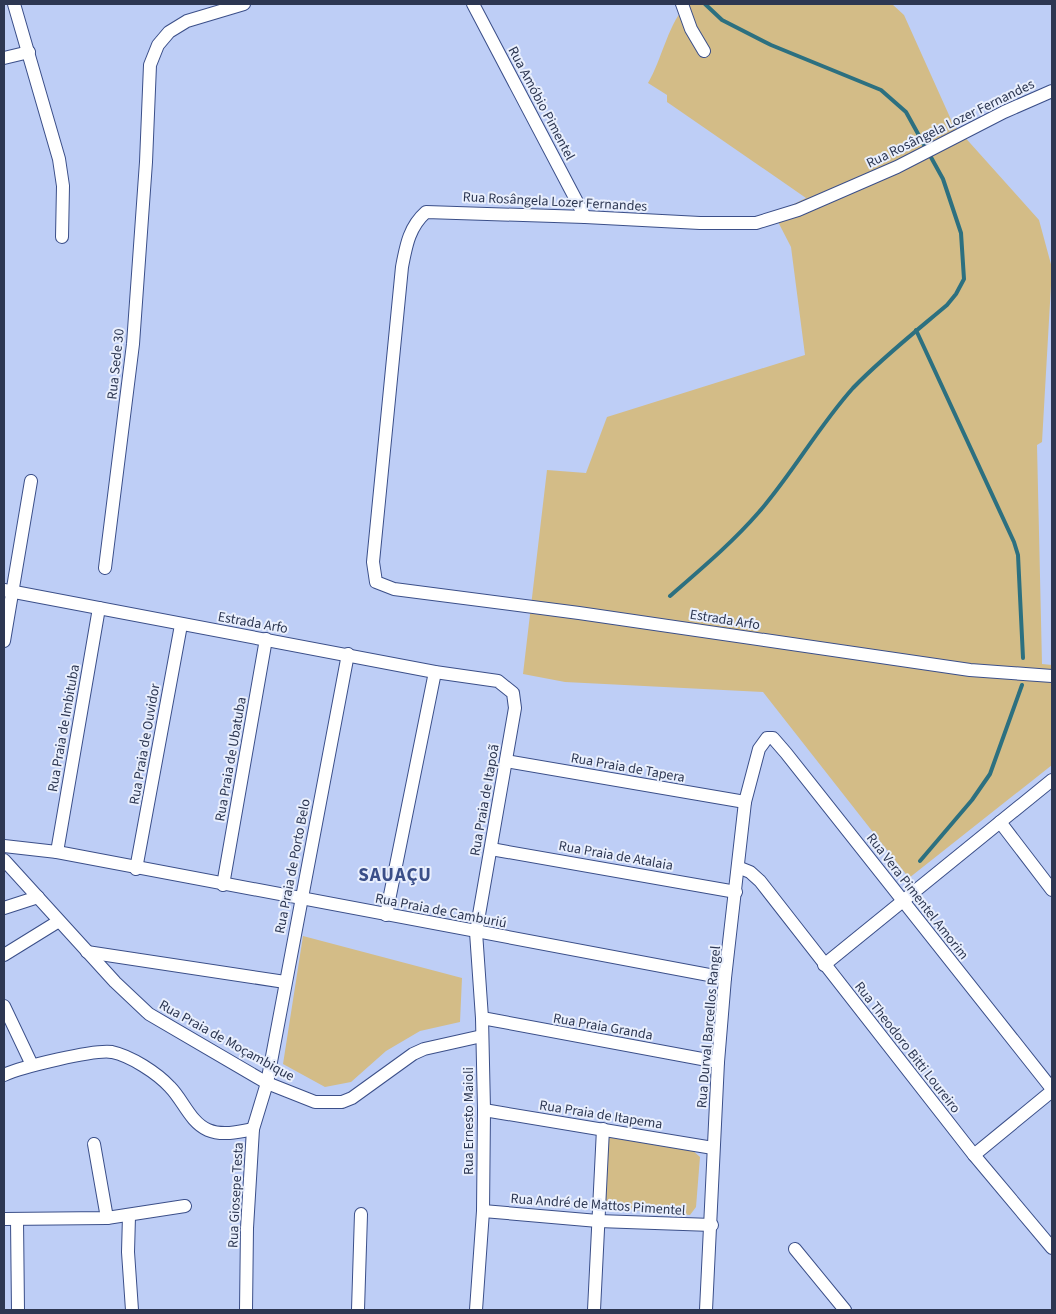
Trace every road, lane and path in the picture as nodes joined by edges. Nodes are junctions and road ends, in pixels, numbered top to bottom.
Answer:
1 (14, 4) edge
2 (244, 4) edge
3 (473, 4) edge
4 (682, 4) edge
5 (704, 51) dead end
6 (29, 52) junction
7 (4, 58) edge
8 (1052, 91) edge
9 (585, 217) junction
10 (62, 237) dead end
11 (31, 481) dead end
12 (106, 568) dead end
13 (394, 589) joint
14 (8, 592) edge
15 (99, 608) junction
16 (181, 625) junction
17 (266, 639) junction
18 (4, 641) edge
19 (348, 654) junction
20 (435, 672) junction
21 (1052, 676) edge
22 (498, 681) joint
23 (759, 749) joint
24 (506, 760) junction
25 (1052, 780) edge
26 (745, 802) junction
27 (1000, 822) junction
28 (4, 846) edge
29 (491, 849) junction
30 (57, 852) junction
31 (4, 860) edge
32 (136, 868) junction
33 (740, 868) junction
34 (223, 885) junction
35 (1052, 890) edge
36 (736, 892) junction
37 (38, 897) junction
38 (302, 899) junction
39 (901, 901) junction
40 (4, 908) edge
41 (386, 915) junction
42 (59, 921) junction
43 (476, 932) junction
44 (87, 952) junction
45 (4, 956) edge
46 (824, 965) junction
47 (725, 978) junction
48 (285, 982) junction
49 (4, 1006) edge
50 (482, 1018) junction
51 (482, 1036) junction
52 (718, 1062) junction
53 (32, 1065) junction
54 (4, 1075) edge
55 (268, 1083) junction
56 (1052, 1090) edge
57 (484, 1110) junction
58 (253, 1129) junction
59 (603, 1129) junction
60 (94, 1144) dead end
61 (713, 1148) junction
62 (974, 1155) junction
63 (185, 1206) dead end
64 (482, 1211) junction
65 (361, 1214) dead end
66 (130, 1216) junction
67 (107, 1218) junction
68 (4, 1219) edge
69 (17, 1220) junction
70 (598, 1221) junction
71 (712, 1225) junction
72 (1052, 1248) edge
73 (795, 1249) dead end
74 (18, 1310) edge
75 (132, 1310) edge
76 (246, 1310) edge
77 (358, 1310) edge
78 (476, 1310) edge
79 (594, 1310) edge
80 (706, 1310) edge
81 (845, 1310) edge

1 - 6 street
2 - 12 street, Rua Sede 30
3 - 9 street, Rua Amóbio Pimentel
4 - 5 street
6 - 7 street
6 - 10 street
8 - 9 street, Rua Rosângela Lozer Fernandes
9 - 13 street, Rua Rosângela Lozer Fernandes
11 - 14 street
13 - 21 street, Estrada Arfo
14 - 15 street, Estrada Arfo
14 - 18 street
15 - 16 street, Estrada Arfo
15 - 30 street, Rua Praia de Imbituba
16 - 17 street, Estrada Arfo
16 - 32 street, Rua Praia de Ouvidor
17 - 19 street, Estrada Arfo
17 - 34 street, Rua Praia de Ubatuba
19 - 20 street, Estrada Arfo
19 - 38 street, Rua Praia de Porto Belo
20 - 22 street, Estrada Arfo
20 - 41 street
22 - 24 street, Rua Praia de Itapoã
23 - 26 street, Rua Durval Barcellos Rangel
23 - 39 street, Rua Vera Pimentel Amorim
24 - 26 street, Rua Praia de Tapera
24 - 29 street, Rua Praia de Itapoã
25 - 27 street
26 - 33 street, Rua Durval Barcellos Rangel
27 - 35 street
27 - 39 street
28 - 30 street, Rua Praia de Camburiú
29 - 36 street, Rua Praia de Atalaia
29 - 43 street, Rua Praia de Itapoã
30 - 32 street, Rua Praia de Camburiú
31 - 37 street, Rua Praia de Moçambique
32 - 34 street, Rua Praia de Camburiú
33 - 36 street, Rua Durval Barcellos Rangel
33 - 46 street, Rua Theodoro Bitti Loureiro
34 - 38 street, Rua Praia de Camburiú
36 - 47 street, Rua Durval Barcellos Rangel
37 - 40 street
37 - 42 street, Rua Praia de Moçambique
38 - 41 street, Rua Praia de Camburiú
38 - 48 street, Rua Praia de Porto Belo
39 - 46 street
39 - 56 street, Rua Vera Pimentel Amorim
41 - 43 street, Rua Praia de Camburiú
42 - 44 street, Rua Praia de Moçambique
42 - 45 street
43 - 47 street, Rua Praia de Camburiú
43 - 50 street, Rua Ernesto Maioli
44 - 48 street
44 - 55 street, Rua Praia de Moçambique
46 - 62 street, Rua Theodoro Bitti Loureiro
47 - 52 street, Rua Durval Barcellos Rangel
48 - 55 street, Rua Praia de Porto Belo
49 - 53 street
50 - 51 street, Rua Ernesto Maioli
50 - 52 street, Rua Praia Granda
51 - 55 street, Rua Praia de Moçambique
51 - 57 street, Rua Ernesto Maioli
52 - 61 street, Rua Durval Barcellos Rangel
53 - 54 street
53 - 58 street
55 - 58 street, Rua Giosepe Testa
56 - 62 street
57 - 59 street, Rua Praia de Itapema
57 - 64 street, Rua Ernesto Maioli
58 - 76 street, Rua Giosepe Testa
59 - 61 street, Rua Praia de Itapema
59 - 70 street
60 - 67 street
61 - 71 street, Rua Durval Barcellos Rangel
62 - 72 street, Rua Theodoro Bitti Loureiro
63 - 66 street
64 - 70 street, Rua André de Mattos Pimentel
64 - 78 street, Rua Ernesto Maioli
65 - 77 street
66 - 67 street
66 - 75 street
67 - 69 street
68 - 69 street
69 - 74 street
70 - 71 street, Rua André de Mattos Pimentel
70 - 79 street
71 - 80 street, Rua Durval Barcellos Rangel
73 - 81 street

